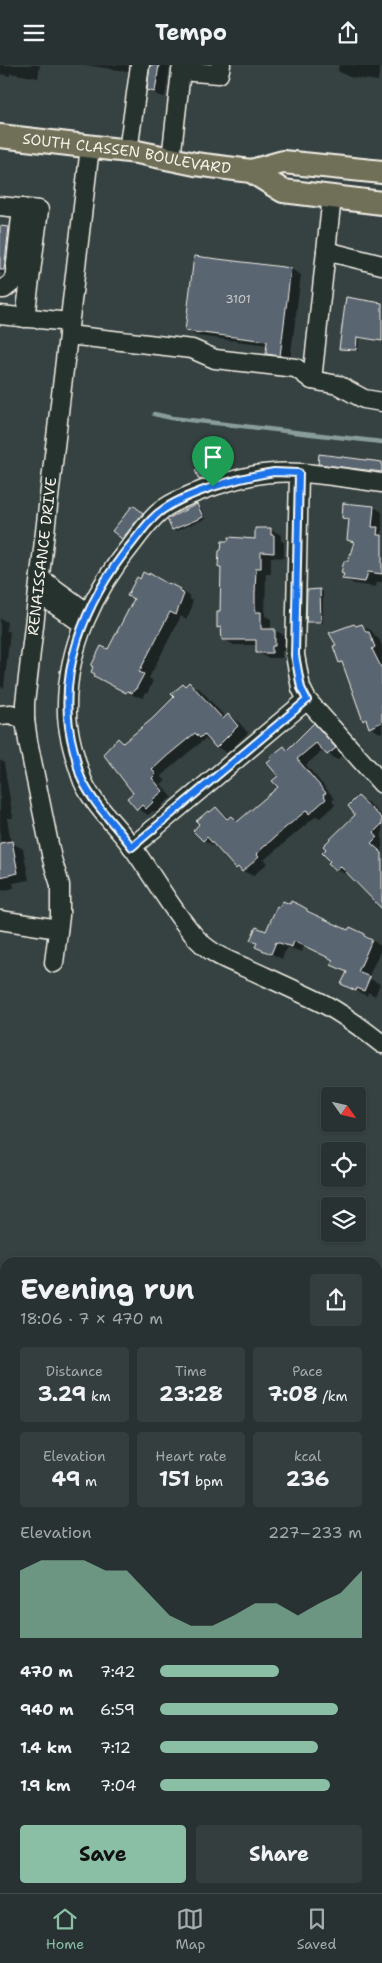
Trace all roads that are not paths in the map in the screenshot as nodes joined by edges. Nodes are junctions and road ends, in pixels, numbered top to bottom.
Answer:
1 (140, 65) edge
2 (221, 65) edge
3 (0, 136) edge
4 (90, 147) junction
5 (128, 151) junction
6 (171, 159) junction
7 (251, 171) junction
8 (382, 172) edge
9 (332, 196) junction
10 (382, 203) edge
11 (0, 206) edge
12 (22, 208) junction
13 (326, 251) junction
14 (382, 265) edge
15 (7, 285) edge
16 (0, 299) edge
17 (0, 315) edge
18 (25, 318) junction
19 (68, 328) junction
20 (312, 379) junction
21 (382, 402) edge
22 (299, 473) junction
23 (382, 483) edge
24 (39, 586) junction
25 (86, 619) junction
26 (307, 700) junction
27 (0, 715) edge
28 (25, 720) junction
29 (382, 784) edge
30 (132, 847) junction
31 (0, 919) edge
32 (58, 929) junction
33 (54, 963) dead end
34 (382, 1044) edge

1 - 5 street
2 - 6 street
3 - 4 main road, SOUTH CLASSEN BOULEVARD
4 - 5 main road, SOUTH CLASSEN BOULEVARD
4 - 19 street, RENAISSANCE DRIVE
5 - 6 main road, SOUTH CLASSEN BOULEVARD
6 - 7 main road, SOUTH CLASSEN BOULEVARD
7 - 8 main road, SOUTH CLASSEN BOULEVARD
7 - 9 main road, SOUTH CLASSEN BOULEVARD
9 - 10 main road, SOUTH CLASSEN BOULEVARD
9 - 13 street
11 - 12 street
12 - 15 street
12 - 18 street
13 - 14 street
13 - 20 street
15 - 16 street
17 - 18 street
18 - 19 street
19 - 20 street
19 - 24 street, RENAISSANCE DRIVE
20 - 21 street
22 - 23 street
22 - 25 street
22 - 26 street
24 - 25 street
24 - 28 street, RENAISSANCE DRIVE
25 - 30 street
26 - 29 street
26 - 30 street
27 - 28 street
28 - 32 street, RENAISSANCE DRIVE
30 - 34 street
31 - 32 street
32 - 33 street, RENAISSANCE DRIVE

